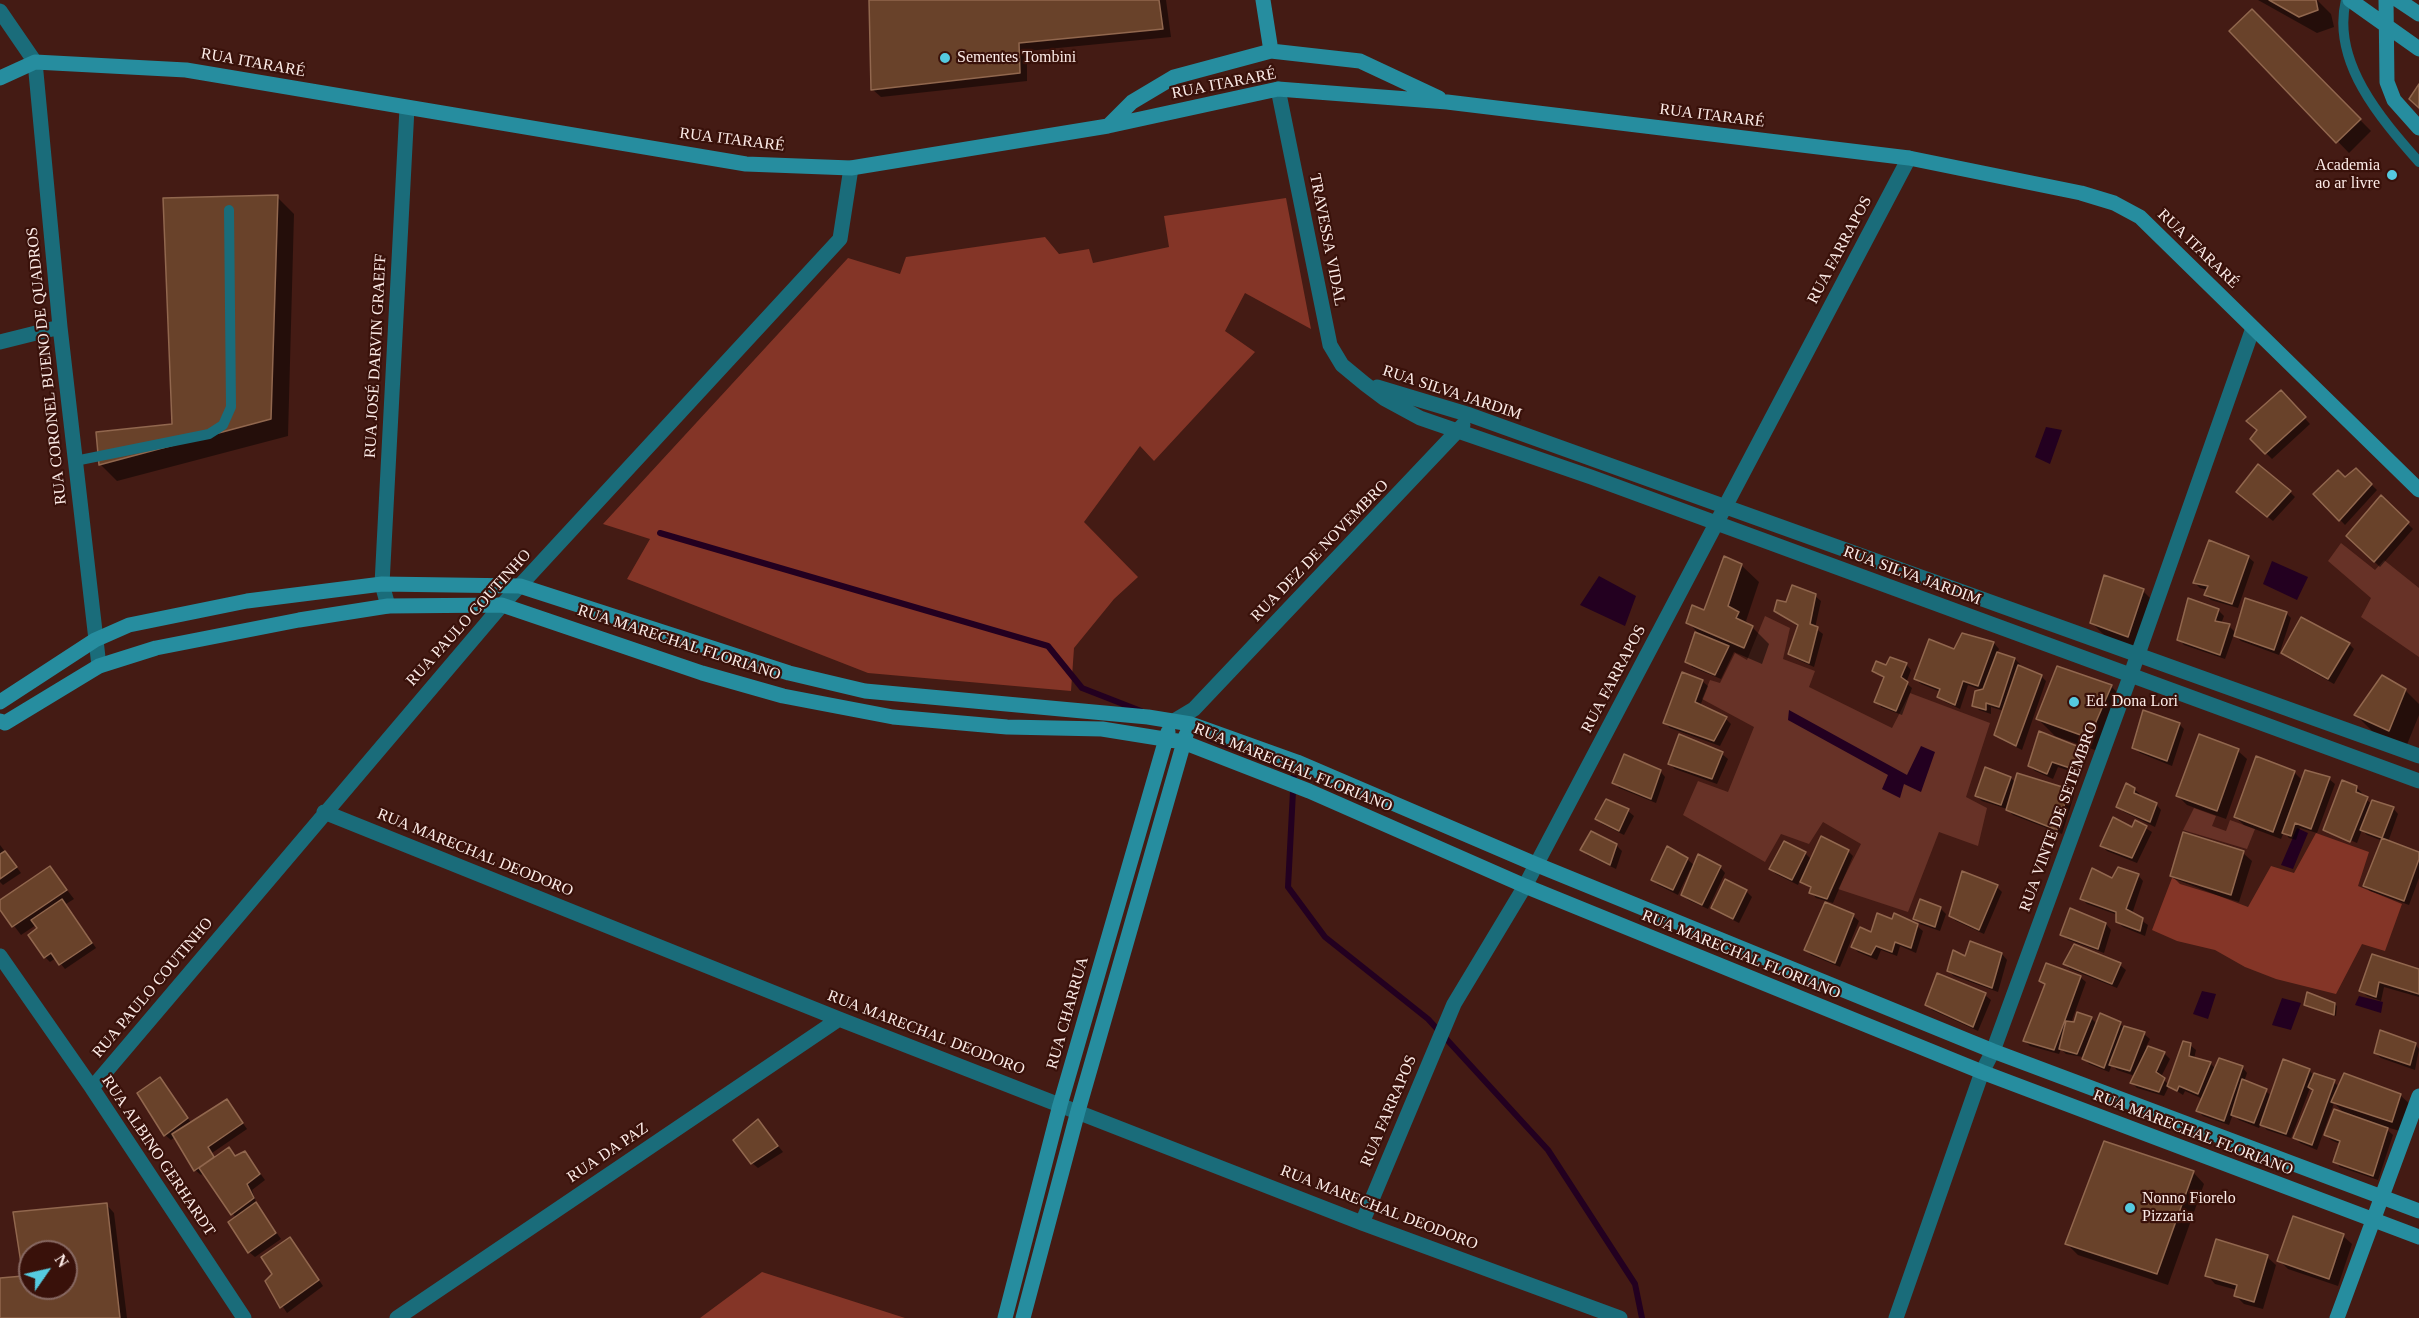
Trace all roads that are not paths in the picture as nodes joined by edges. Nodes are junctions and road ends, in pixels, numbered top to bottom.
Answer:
1 (1263, 0) edge
2 (2348, 0) edge
3 (2386, 0) edge
4 (2398, 0) edge
5 (1, 14) edge
6 (2419, 14) edge
7 (2385, 27) junction
8 (2419, 49) edge
9 (1271, 51) junction
10 (35, 62) junction
11 (0, 78) edge
12 (1278, 89) junction
13 (1447, 102) junction
14 (407, 108) junction
15 (1108, 126) junction
16 (2419, 128) edge
17 (1909, 158) junction
18 (2419, 162) edge
19 (851, 168) junction
20 (229, 210) dead end
21 (60, 327) junction
22 (2253, 328) junction
23 (0, 342) edge
24 (1365, 384) junction
25 (1470, 415) junction
26 (1459, 431) junction
27 (75, 461) junction
28 (1598, 461) junction
29 (1591, 477) junction
30 (2419, 490) edge
31 (1726, 507) junction
32 (1717, 525) junction
33 (1926, 579) junction
34 (382, 584) junction
35 (520, 586) junction
36 (1919, 597) junction
37 (502, 604) junction
38 (388, 606) junction
39 (2020, 612) junction
40 (2014, 632) junction
41 (95, 640) junction
42 (2137, 654) junction
43 (99, 666) junction
44 (789, 673) junction
45 (2131, 674) junction
46 (783, 696) junction
47 (0, 702) edge
48 (2269, 702) junction
49 (1194, 709) junction
50 (1174, 721) junction
51 (2, 723) edge
52 (2261, 723) junction
53 (1191, 724) junction
54 (1164, 738) junction
55 (1183, 742) junction
56 (2392, 747) junction
57 (2419, 756) edge
58 (2386, 769) junction
59 (2419, 781) edge
60 (324, 812) junction
61 (1535, 864) junction
62 (1126, 873) junction
63 (1144, 879) junction
64 (1525, 886) junction
65 (1660, 915) junction
66 (1651, 937) junction
67 (0, 956) edge
68 (1102, 958) junction
69 (1767, 959) junction
70 (1120, 964) junction
71 (1759, 981) junction
72 (839, 1019) junction
73 (1993, 1051) junction
74 (1982, 1072) junction
75 (92, 1088) junction
76 (2419, 1096) edge
77 (1060, 1105) junction
78 (1078, 1112) junction
79 (2194, 1126) junction
80 (2186, 1149) junction
81 (2383, 1197) junction
82 (2419, 1211) edge
83 (2374, 1220) junction
84 (1362, 1223) junction
85 (2419, 1237) edge
86 (244, 1318) edge
87 (397, 1318) edge
88 (1005, 1318) edge
89 (1023, 1318) edge
90 (1620, 1318) edge
91 (1896, 1318) edge
92 (2337, 1318) edge

1 - 9 street
2 - 7 street
2 - 18 lane
3 - 7 street
4 - 6 street
5 - 10 street
7 - 8 street
7 - 16 street
9 - 13 street
9 - 15 street
10 - 11 street, RUA ITARARÉ
10 - 14 street, RUA ITARARÉ
10 - 21 street, RUA CORONEL BUENO DE QUADROS
12 - 13 street, RUA ITARARÉ
12 - 15 street, RUA ITARARÉ
12 - 24 street, TRAVESSA VIDAL
13 - 17 street, RUA ITARARÉ
14 - 19 street, RUA ITARARÉ
14 - 34 street, RUA JOSÉ DARVIN GRAEFF
15 - 19 street, RUA ITARARÉ
17 - 22 street, RUA ITARARÉ
17 - 31 street, RUA FARRAPOS
19 - 35 street, RUA PAULO COUTINHO
20 - 27 lane
21 - 23 street
21 - 27 street, RUA CORONEL BUENO DE QUADROS
22 - 30 street, RUA ITARARÉ
22 - 42 street, RUA VINTE DE SETEMBRO
24 - 25 street, RUA SILVA JARDIM
24 - 26 street, RUA SILVA JARDIM
25 - 26 street, RUA DEZ DE NOVEMBRO
25 - 28 street, RUA SILVA JARDIM
26 - 29 street, RUA SILVA JARDIM
26 - 49 street, RUA DEZ DE NOVEMBRO
27 - 41 street, RUA CORONEL BUENO DE QUADROS
28 - 29 street
28 - 31 street, RUA SILVA JARDIM
29 - 32 street, RUA SILVA JARDIM
31 - 32 street, RUA FARRAPOS
31 - 33 street, RUA SILVA JARDIM
32 - 36 street, RUA SILVA JARDIM
32 - 61 street, RUA FARRAPOS
33 - 36 street
33 - 39 street, RUA SILVA JARDIM
34 - 35 street, RUA MARECHAL FLORIANO
34 - 38 street, RUA JOSÉ DARVIN GRAEFF
34 - 41 street, RUA MARECHAL FLORIANO
35 - 37 street, RUA PAULO COUTINHO
35 - 44 street, RUA MARECHAL FLORIANO
36 - 40 street, RUA SILVA JARDIM
37 - 38 street, RUA MARECHAL FLORIANO
37 - 46 street, RUA MARECHAL FLORIANO
37 - 60 street, RUA PAULO COUTINHO
38 - 43 street, RUA MARECHAL FLORIANO
39 - 40 street
39 - 42 street, RUA SILVA JARDIM
40 - 45 street, RUA SILVA JARDIM
41 - 43 street, RUA CORONEL BUENO DE QUADROS
41 - 47 street, RUA MARECHAL FLORIANO
42 - 45 street, RUA VINTE DE SETEMBRO
42 - 48 street, RUA SILVA JARDIM
43 - 51 street, RUA MARECHAL FLORIANO
44 - 46 street
44 - 50 street, RUA MARECHAL FLORIANO
45 - 52 street, RUA SILVA JARDIM
45 - 73 street, RUA VINTE DE SETEMBRO
46 - 54 street, RUA MARECHAL FLORIANO
48 - 52 street
48 - 56 street, RUA SILVA JARDIM
49 - 50 street, RUA DEZ DE NOVEMBRO
49 - 53 street
50 - 53 street, RUA MARECHAL FLORIANO
50 - 54 street, RUA CHARRUA
52 - 58 street, RUA SILVA JARDIM
53 - 55 street
53 - 61 street, RUA MARECHAL FLORIANO
54 - 55 street, RUA MARECHAL FLORIANO
54 - 62 street, RUA CHARRUA
55 - 63 street
55 - 64 street, RUA MARECHAL FLORIANO
56 - 57 street, RUA SILVA JARDIM
56 - 58 street
58 - 59 street, RUA SILVA JARDIM
60 - 72 street, RUA MARECHAL DEODORO
60 - 75 street, RUA PAULO COUTINHO
61 - 64 street, RUA FARRAPOS
61 - 65 street, RUA MARECHAL FLORIANO
62 - 63 street
62 - 68 street, RUA CHARRUA
63 - 70 street
64 - 66 street, RUA MARECHAL FLORIANO
64 - 84 street, RUA FARRAPOS
65 - 66 street
65 - 69 street, RUA MARECHAL FLORIANO
66 - 71 street, RUA MARECHAL FLORIANO
67 - 75 street, RUA ALBINO GERHARDT
68 - 70 street
68 - 77 street, RUA CHARRUA
69 - 71 street
69 - 73 street, RUA MARECHAL FLORIANO
70 - 78 street
71 - 74 street, RUA MARECHAL FLORIANO
72 - 77 street, RUA MARECHAL DEODORO
72 - 87 street, RUA DA PAZ
73 - 74 street, RUA VINTE DE SETEMBRO
73 - 79 street, RUA MARECHAL FLORIANO
74 - 80 street, RUA MARECHAL FLORIANO
74 - 91 street, RUA VINTE DE SETEMBRO
75 - 86 street, RUA ALBINO GERHARDT
76 - 81 street
77 - 78 street, RUA MARECHAL DEODORO
77 - 88 street, RUA CHARRUA
78 - 84 street, RUA MARECHAL DEODORO
78 - 89 street
79 - 80 street
79 - 81 street, RUA MARECHAL FLORIANO
80 - 83 street, RUA MARECHAL FLORIANO
81 - 82 street, RUA MARECHAL FLORIANO
81 - 83 street
83 - 85 street, RUA MARECHAL FLORIANO
83 - 92 street
84 - 90 street, RUA MARECHAL DEODORO

